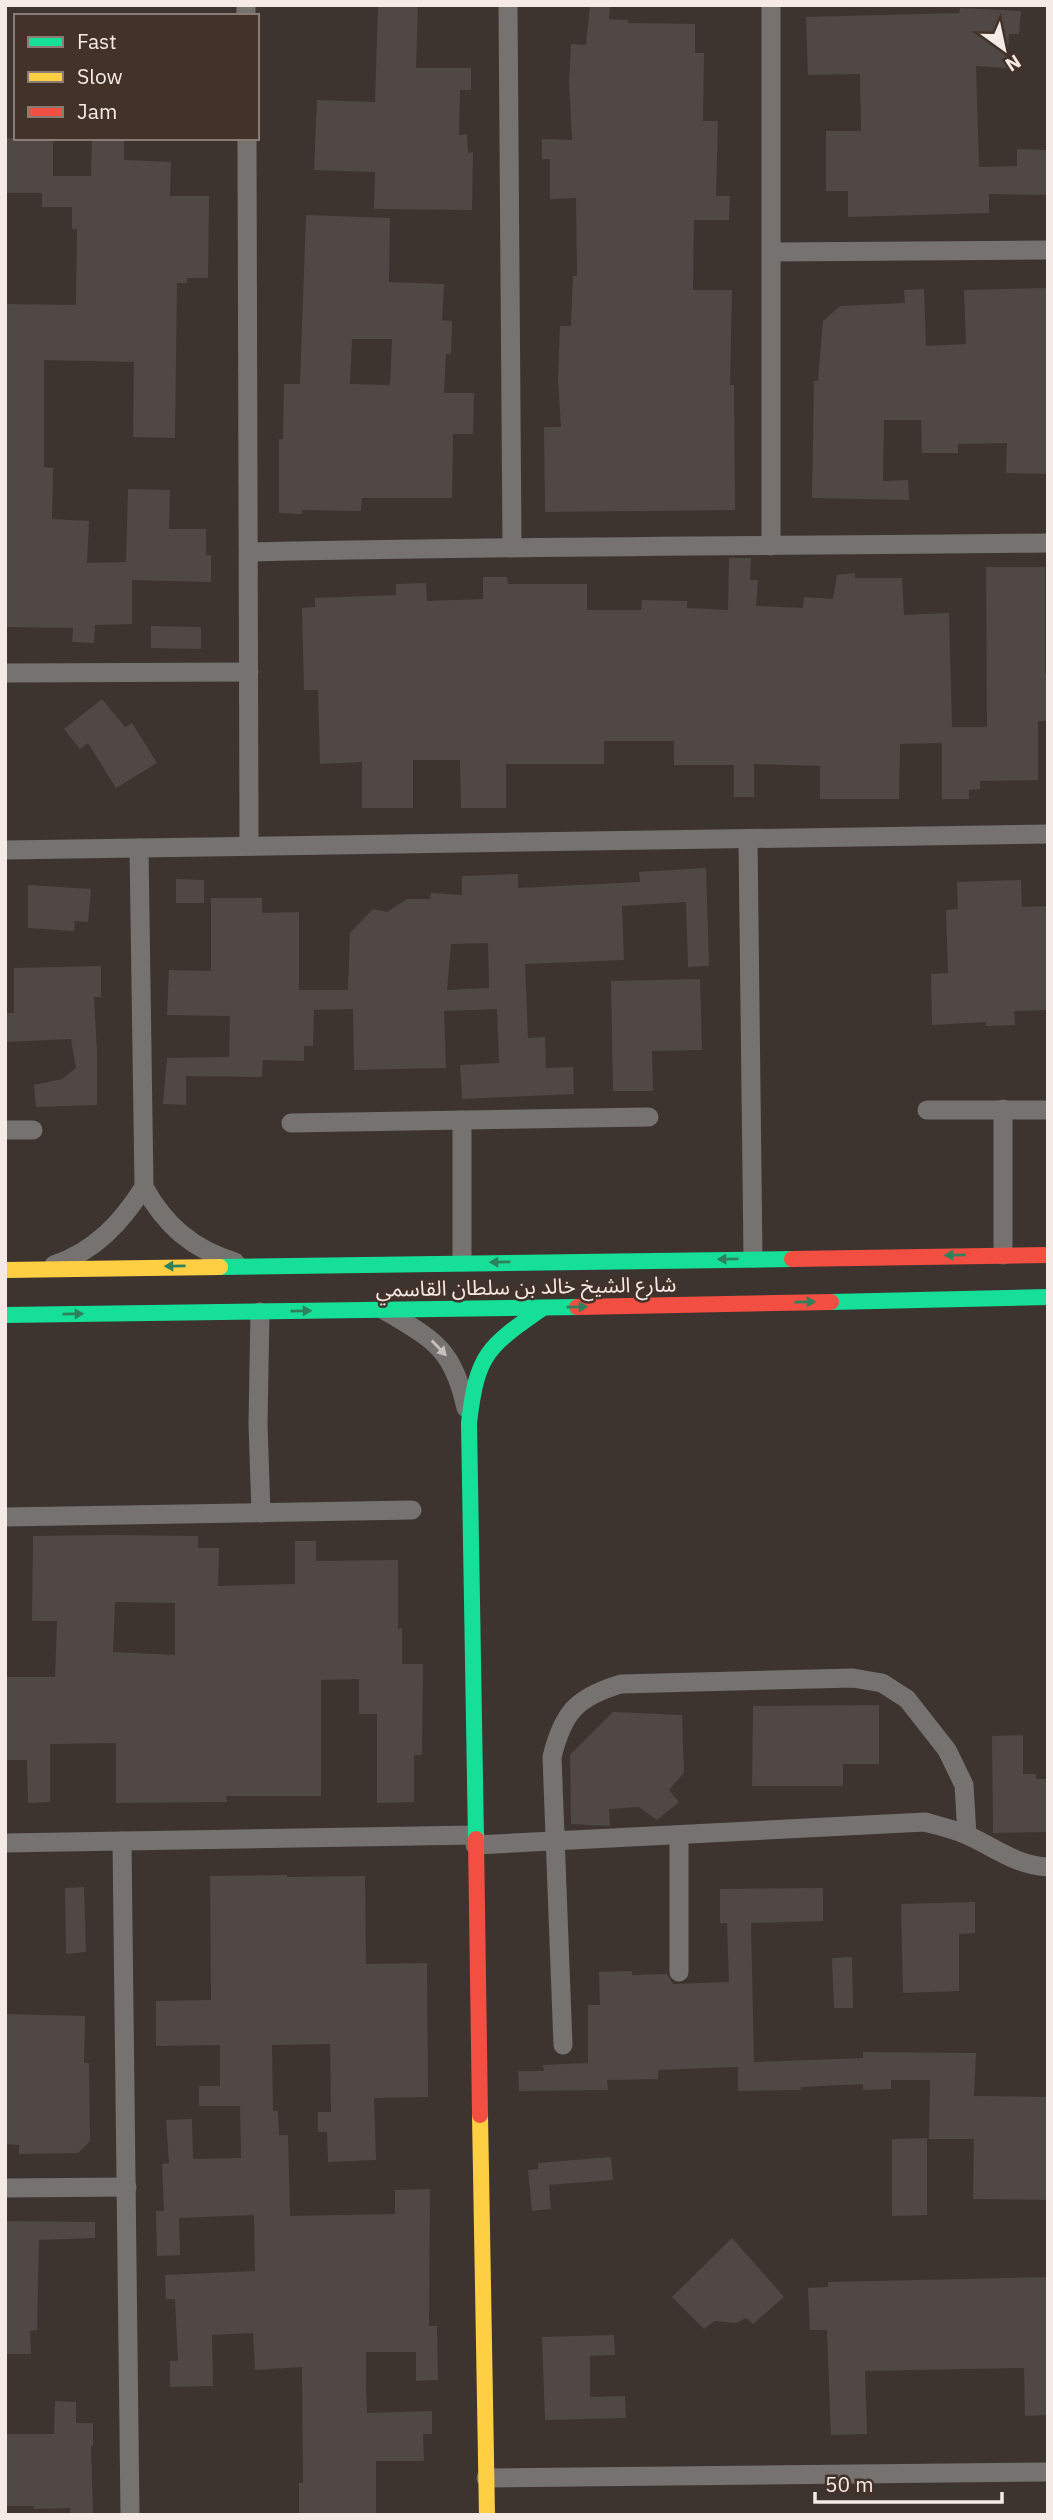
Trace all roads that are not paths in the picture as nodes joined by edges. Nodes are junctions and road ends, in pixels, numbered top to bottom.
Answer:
1 (508, 5) edge
2 (771, 5) edge
3 (247, 140) edge
4 (1048, 250) edge
5 (772, 252) junction
6 (1048, 543) edge
7 (512, 546) junction
8 (771, 547) junction
9 (248, 552) junction
10 (5, 673) edge
11 (249, 673) junction
12 (1048, 834) edge
13 (748, 839) junction
14 (249, 846) junction
15 (139, 848) junction
16 (5, 850) edge
17 (1003, 1109) junction
18 (927, 1110) dead end
19 (1048, 1110) edge
20 (649, 1117) dead end
21 (462, 1120) junction
22 (291, 1123) dead end
23 (5, 1130) edge
24 (33, 1130) dead end
25 (144, 1187) junction
26 (1003, 1255) junction
27 (1048, 1255) edge
28 (753, 1258) junction
29 (463, 1262) junction
30 (245, 1265) junction
31 (46, 1268) junction
32 (5, 1270) edge
33 (1047, 1296) edge
34 (543, 1308) junction
35 (383, 1310) junction
36 (260, 1312) junction
37 (5, 1315) edge
38 (469, 1423) junction
39 (412, 1510) dead end
40 (261, 1513) junction
41 (5, 1517) edge
42 (678, 1835) junction
43 (967, 1835) junction
44 (475, 1840) junction
45 (122, 1841) junction
46 (554, 1842) junction
47 (5, 1843) edge
48 (1048, 1867) edge
49 (679, 1972) dead end
50 (563, 2045) dead end
51 (127, 2187) junction
52 (5, 2188) edge
53 (1048, 2472) edge
54 (486, 2478) junction
55 (130, 2515) edge
56 (487, 2515) edge

1 - 7 street
2 - 5 street
3 - 9 street
4 - 5 street
5 - 8 street
6 - 8 street
7 - 8 street
7 - 9 street
9 - 11 street
10 - 11 street
11 - 14 street
12 - 13 street
13 - 14 street
13 - 28 street
14 - 15 street
15 - 16 street
15 - 25 street
17 - 18 street
17 - 19 street
17 - 26 street
20 - 21 street
21 - 22 street
21 - 29 street
23 - 24 street
25 - 30 street
25 - 31 street
26 - 27 main road, شارع الشيخ خالد بن سلطان القاسمي
26 -> 28 main road, شارع الشيخ خالد بن سلطان القاسمي
28 -> 29 main road, شارع الشيخ خالد بن سلطان القاسمي
29 - 30 main road, شارع الشيخ خالد بن سلطان القاسمي
30 -> 31 main road, شارع الشيخ خالد بن سلطان القاسمي
31 - 32 main road, شارع الشيخ خالد بن سلطان القاسمي
34 -> 33 main road, شارع الشيخ خالد بن سلطان القاسمي
34 - 35 main road, شارع الشيخ خالد بن سلطان القاسمي
34 - 38 main road
36 -> 35 main road, شارع الشيخ خالد بن سلطان القاسمي
35 -> 38 street
37 -> 36 main road, شارع الشيخ خالد بن سلطان القاسمي
36 - 40 street
38 - 44 main road
39 - 40 street
40 - 41 street
42 - 43 street
42 - 46 street
42 - 49 street
43 - 46 street
43 - 48 street
44 - 45 street
44 - 46 street
44 - 54 main road
45 - 47 street
45 - 51 street
46 - 50 street
51 - 52 street
51 - 55 street
53 - 54 street
54 - 56 main road

